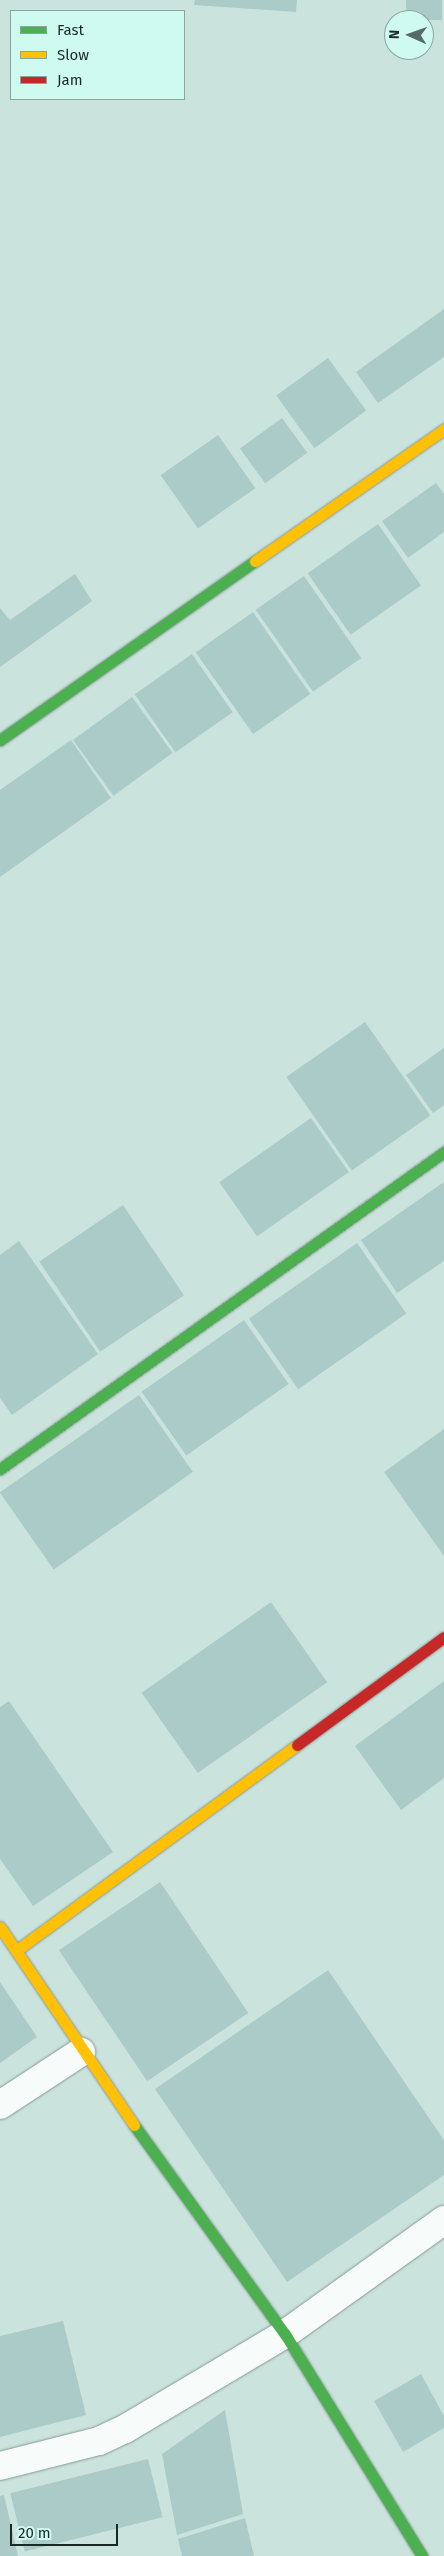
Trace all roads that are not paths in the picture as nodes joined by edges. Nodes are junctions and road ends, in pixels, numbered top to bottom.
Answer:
1 (444, 429) edge
2 (0, 740) edge
3 (444, 1152) edge
4 (0, 1469) edge
5 (444, 1637) edge
6 (0, 1926) edge
7 (17, 1950) junction
8 (81, 2052) junction
9 (0, 2105) edge
10 (444, 2220) edge
11 (286, 2334) junction
12 (0, 2466) edge
13 (422, 2556) edge

1 - 2 street
3 - 4 street
5 - 7 street
6 - 7 street
7 - 8 street
8 - 9 street
8 - 11 street
10 - 11 street
11 - 12 street
11 - 13 street

